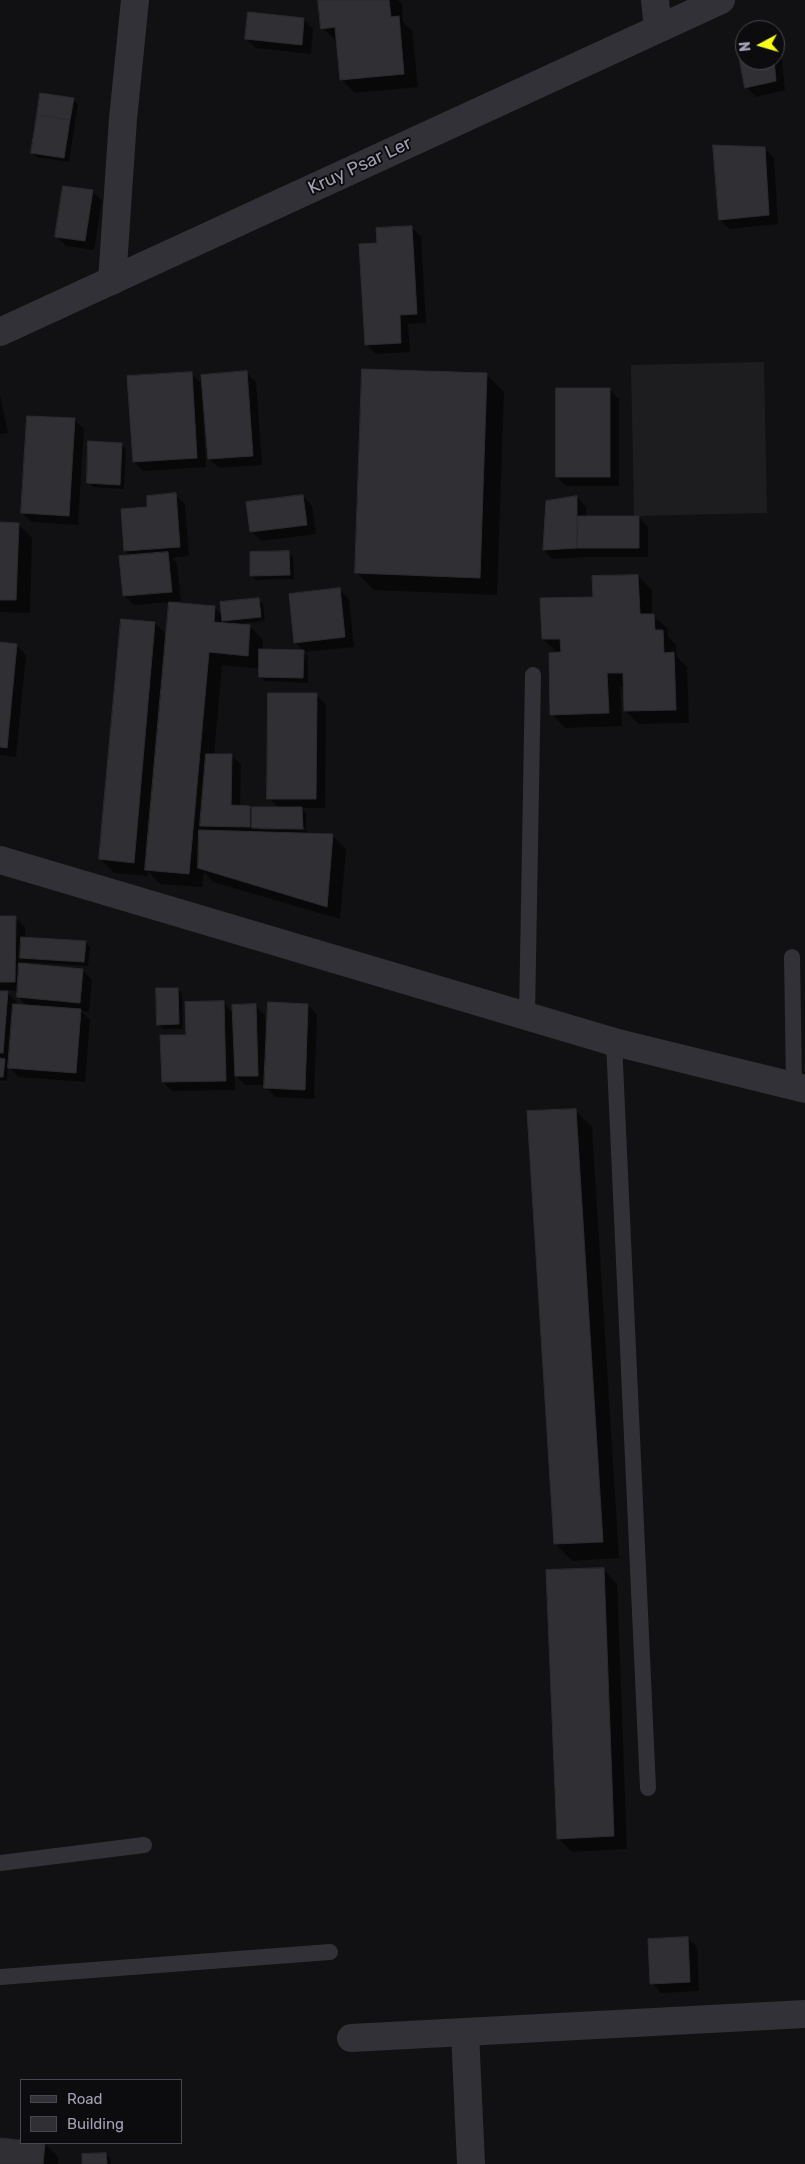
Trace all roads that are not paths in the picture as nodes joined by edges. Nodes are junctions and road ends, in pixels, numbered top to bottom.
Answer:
1 (135, 0) edge
2 (655, 0) edge
3 (721, 0) edge
4 (658, 28) junction
5 (112, 281) junction
6 (0, 332) edge
7 (532, 675) dead end
8 (0, 860) edge
9 (792, 957) dead end
10 (527, 1016) junction
11 (614, 1042) junction
12 (800, 1088) edge
13 (648, 1788) dead end
14 (144, 1845) dead end
15 (0, 1862) edge
16 (330, 1952) dead end
17 (0, 1977) edge
18 (805, 2014) edge
19 (465, 2032) junction
20 (351, 2038) dead end
21 (471, 2164) edge

1 - 5 street
2 - 4 street
3 - 4 street, Kruy Psar Ler
4 - 5 street, Kruy Psar Ler
5 - 6 street, Kruy Psar Ler
7 - 10 lane
8 - 10 street
9 - 12 lane
10 - 11 street
11 - 12 street
11 - 13 lane
14 - 15 lane
16 - 17 lane
18 - 19 street
19 - 20 street
19 - 21 street

